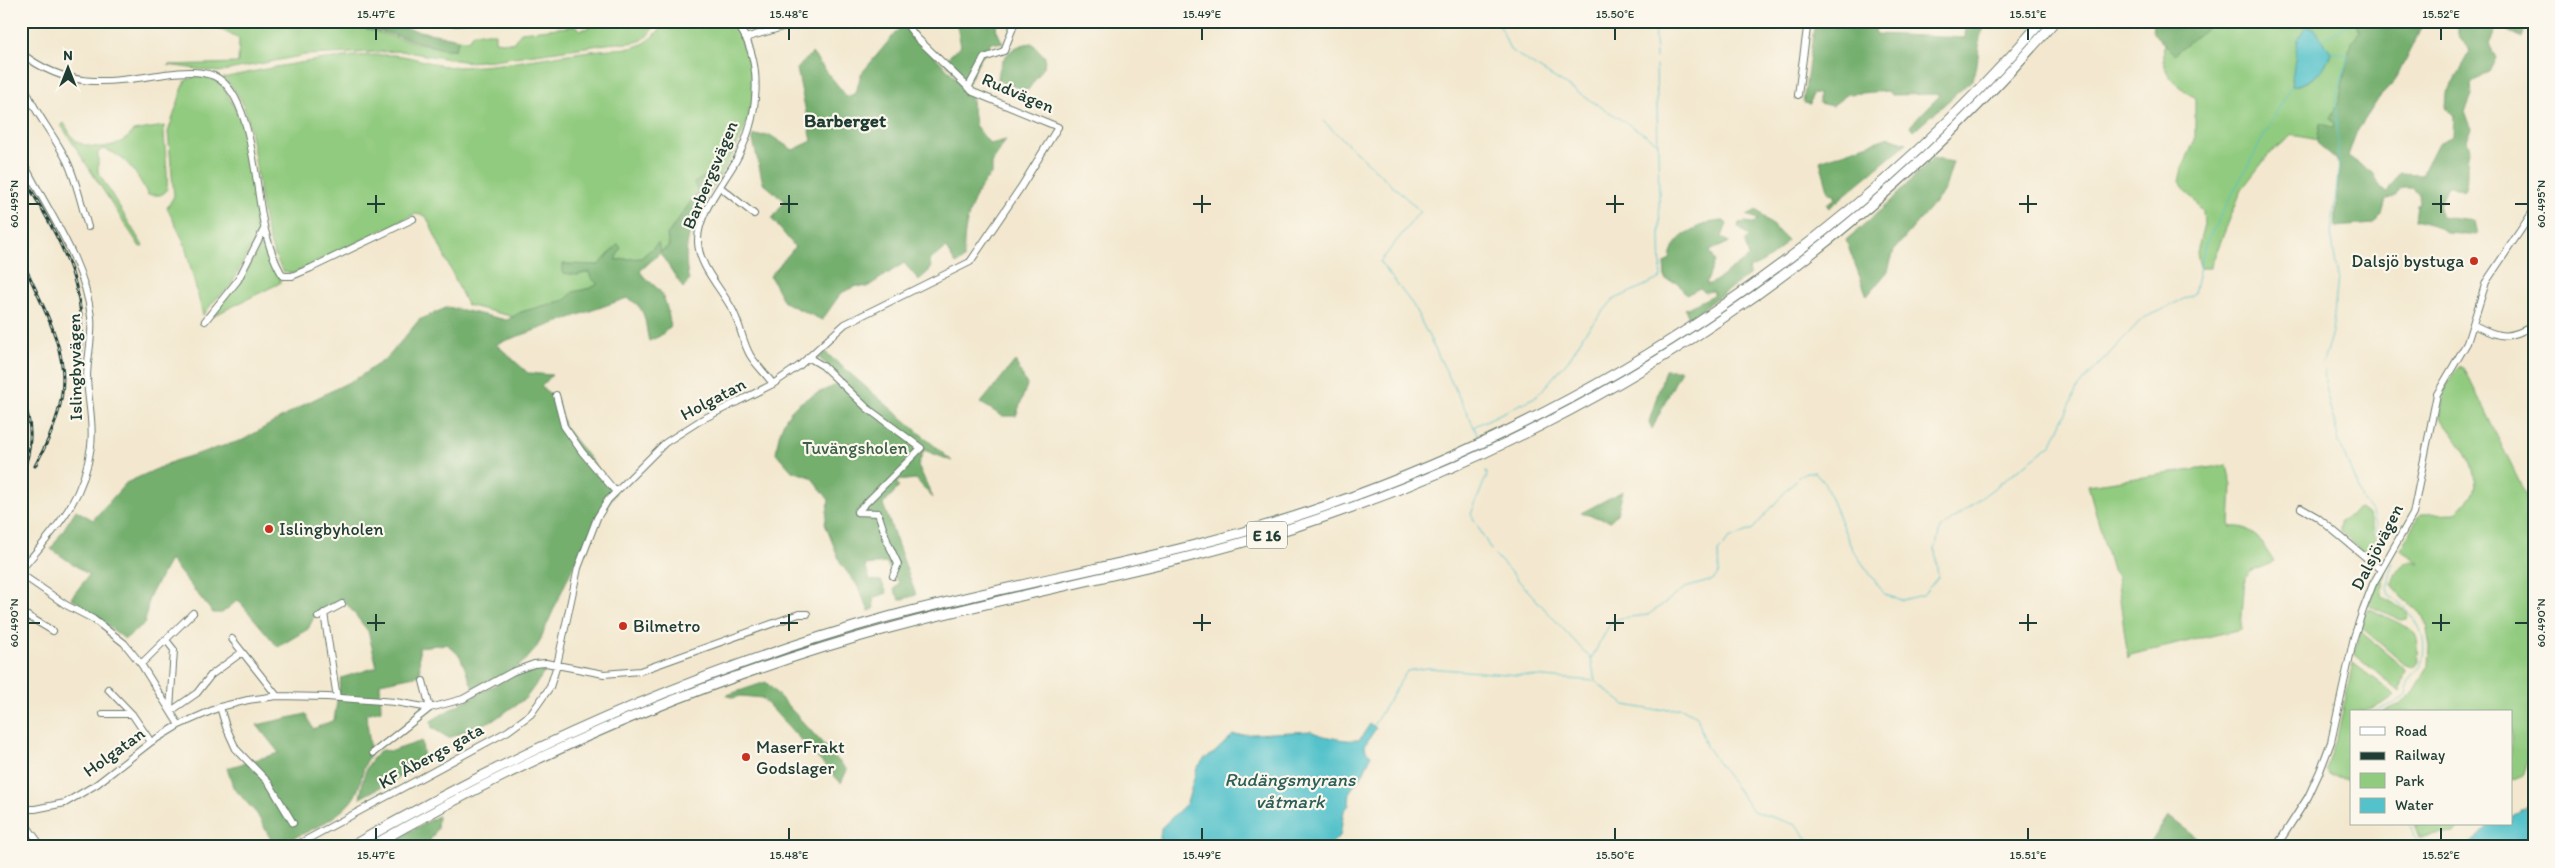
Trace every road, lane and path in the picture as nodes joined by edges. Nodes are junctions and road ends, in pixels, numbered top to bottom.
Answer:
1 (735, 21) edge
2 (803, 21) edge
3 (904, 21) edge
4 (1808, 21) edge
5 (2042, 21) edge
6 (2055, 21) edge
7 (1015, 22) edge
8 (746, 38) junction
9 (22, 54) edge
10 (21, 68) edge
11 (21, 75) edge
12 (968, 88) junction
13 (1798, 95) dead end
14 (1058, 127) joint
15 (21, 158) edge
16 (720, 187) junction
17 (2534, 210) edge
18 (754, 214) dead end
19 (413, 219) dead end
20 (88, 227) dead end
21 (264, 229) junction
22 (283, 276) junction
23 (286, 283) dead end
24 (205, 321) dead end
25 (2474, 325) junction
26 (2534, 325) edge
27 (808, 357) junction
28 (773, 384) junction
29 (556, 395) dead end
30 (616, 492) junction
31 (2301, 508) dead end
32 (21, 570) edge
33 (2381, 570) junction
34 (21, 574) edge
35 (893, 576) dead end
36 (342, 604) dead end
37 (21, 612) edge
38 (193, 613) dead end
39 (807, 614) dead end
40 (53, 631) dead end
41 (166, 640) junction
42 (232, 640) dead end
43 (241, 652) junction
44 (140, 664) junction
45 (557, 665) junction
46 (423, 680) dead end
47 (108, 689) dead end
48 (277, 696) junction
49 (337, 698) junction
50 (220, 707) junction
51 (430, 708) junction
52 (171, 710) junction
53 (103, 714) dead end
54 (132, 714) junction
55 (179, 725) junction
56 (151, 742) junction
57 (373, 754) dead end
58 (21, 809) edge
59 (21, 818) edge
60 (293, 823) dead end
61 (42, 847) edge
62 (293, 847) edge
63 (350, 847) edge
64 (370, 847) edge
65 (2276, 847) edge

1 - 8 street, Barbergsvägen
2 - 8 street
3 - 12 street, Rudvägen
4 - 13 street
5 - 63 highway, E 16
6 - 64 highway, E 16
7 - 12 street
8 - 16 street, Barbergsvägen
9 - 10 street
9 - 21 street
11 - 20 street
12 - 14 street, Rudvägen
14 - 27 street, Holgatan
15 - 32 street, Islingbyvägen
16 - 18 street
16 - 28 street, Barbergsvägen
17 - 25 street, Dalsjövägen
19 - 22 street
21 - 22 street
21 - 24 street
22 - 23 street
25 - 26 street
25 - 33 street, Dalsjövägen
27 - 28 street, Holgatan
27 - 35 street
28 - 30 street, Holgatan
29 - 30 street
30 - 45 street, Holgatan
31 - 33 street
33 - 65 street, Dalsjövägen
34 - 44 street
36 - 49 street
37 - 40 street
38 - 41 street
39 - 45 street
41 - 44 street
41 - 52 street
42 - 43 street
43 - 48 street
43 - 52 street
44 - 52 street
45 - 51 street, Holgatan
45 - 62 street, KF Åbergs gata
46 - 51 street
47 - 54 street
48 - 49 street, Holgatan
48 - 50 street, Holgatan
49 - 51 street, Holgatan
50 - 55 street, Holgatan
50 - 60 street
51 - 57 street, Holgatan
52 - 55 street
53 - 54 street
54 - 56 street
55 - 56 street, Holgatan
56 - 58 street, Holgatan
59 - 61 street

